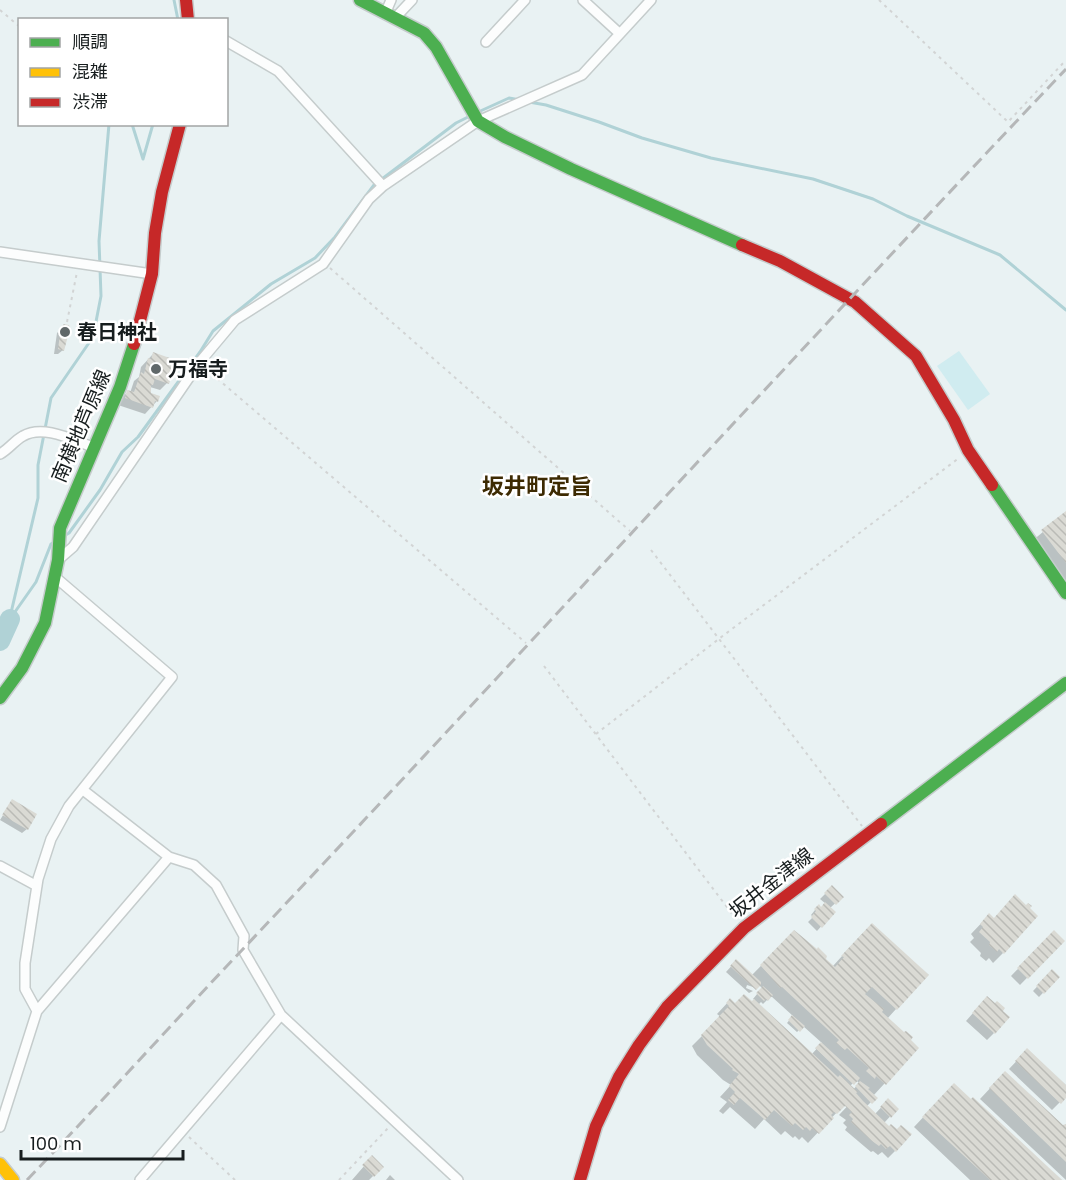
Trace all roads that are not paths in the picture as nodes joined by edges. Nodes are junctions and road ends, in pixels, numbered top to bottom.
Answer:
1 (186, 0) edge
2 (360, 0) edge
3 (391, 0) edge
4 (412, 0) edge
5 (525, 0) edge
6 (583, 0) edge
7 (651, 0) edge
8 (390, 16) junction
9 (188, 18) edge
10 (619, 33) junction
11 (228, 42) edge
12 (486, 42) dead end
13 (478, 121) junction
14 (179, 126) edge
15 (382, 186) junction
16 (0, 252) edge
17 (152, 274) junction
18 (93, 447) junction
19 (0, 454) edge
20 (58, 554) junction
21 (54, 576) junction
22 (1066, 593) edge
23 (1066, 683) edge
24 (0, 698) edge
25 (83, 790) junction
26 (169, 857) junction
27 (0, 866) edge
28 (37, 886) junction
29 (37, 1011) junction
30 (281, 1015) junction
31 (0, 1127) edge
32 (0, 1164) edge
33 (13, 1180) edge
34 (140, 1180) edge
35 (458, 1180) edge
36 (580, 1180) edge

1 - 9 main road
2 - 8 main road
3 - 8 street
4 - 8 street
5 - 12 street
6 - 10 street
7 - 10 street
8 - 13 main road
10 - 13 street
11 - 15 street
13 - 15 street
13 - 22 main road
14 - 17 main road, 南横地芦原線
15 - 20 street
16 - 17 street
17 - 18 main road, 南横地芦原線
18 - 19 street
18 - 20 main road, 南横地芦原線
20 - 21 main road, 南横地芦原線
21 - 24 main road, 南横地芦原線
21 - 25 street
23 - 36 main road, 坂井金津線
25 - 26 street
25 - 28 street
26 - 29 street
26 - 30 street
27 - 28 street
28 - 29 street
29 - 31 street
30 - 34 street
30 - 35 street
32 - 33 main road

